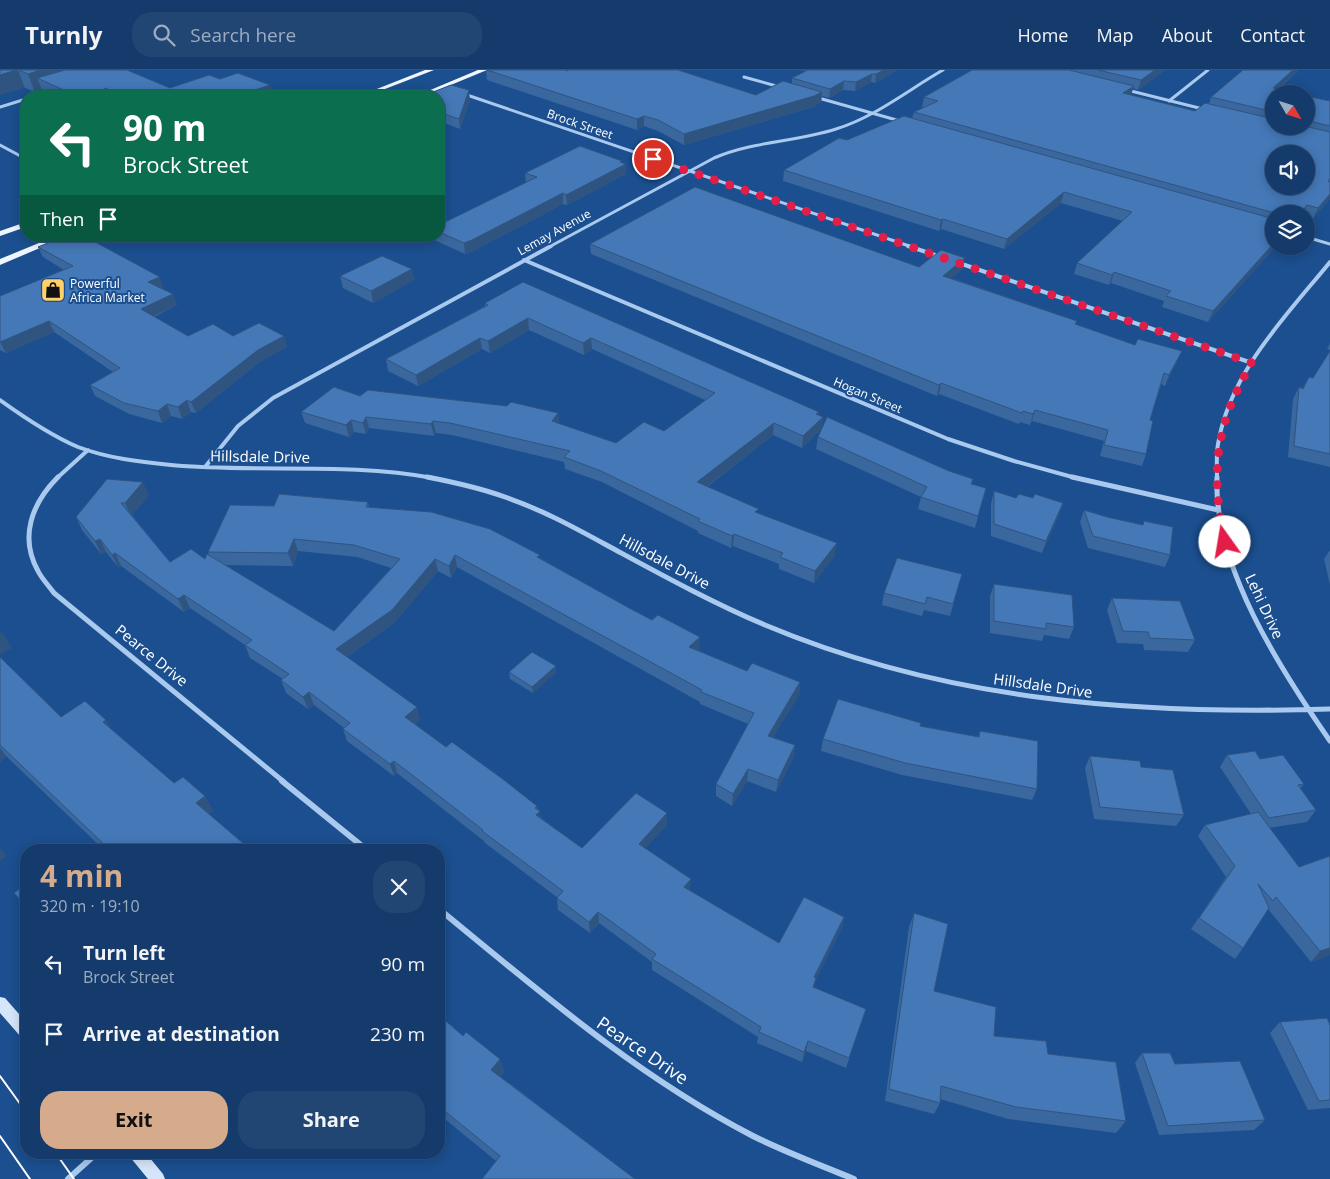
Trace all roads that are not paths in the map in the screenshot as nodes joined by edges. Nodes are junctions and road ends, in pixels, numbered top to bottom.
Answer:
1 (430, 70) edge
2 (484, 70) edge
3 (943, 70) edge
4 (1208, 70) edge
5 (744, 77) dead end
6 (1121, 89) edge
7 (378, 90) edge
8 (438, 90) edge
9 (789, 90) edge
10 (462, 94) edge
11 (807, 95) edge
12 (20, 101) edge
13 (1169, 101) junction
14 (0, 107) edge
15 (1207, 110) edge
16 (870, 113) junction
17 (907, 124) edge
18 (0, 145) edge
19 (20, 156) edge
20 (688, 171) junction
21 (20, 226) edge
22 (0, 234) edge
23 (1315, 240) edge
24 (49, 242) edge
25 (1330, 244) edge
26 (941, 257) edge
27 (524, 260) junction
28 (951, 260) edge
29 (0, 262) edge
30 (1330, 262) edge
31 (1252, 363) junction
32 (0, 400) edge
33 (88, 450) junction
34 (205, 467) junction
35 (1218, 510) junction
36 (1330, 709) edge
37 (1308, 710) junction
38 (1330, 741) edge
39 (360, 844) edge
40 (445, 914) edge
41 (0, 1003) edge
42 (20, 1025) edge
43 (90, 1159) edge
44 (142, 1159) edge
45 (68, 1179) edge
46 (158, 1179) edge
47 (854, 1179) edge

1 - 7 main road
2 - 8 main road
3 - 16 street, Lemay Avenue
4 - 13 street
5 - 9 street
6 - 13 street
10 - 20 street, Brock Street
11 - 16 street
12 - 14 street
13 - 15 street
16 - 17 street
16 - 20 street, Lemay Avenue
18 - 19 street
20 - 26 street, Brock Street
20 - 27 street, Lemay Avenue
21 - 22 main road
23 - 25 street
24 - 29 main road
27 - 34 street, Lemay Avenue
27 - 35 street, Hogan Street
28 - 31 street
30 - 31 street, Lehi Drive
31 - 35 street, Lehi Drive
32 - 33 street, Hillsdale Drive
33 - 34 street, Hillsdale Drive
33 - 39 street, Pearce Drive
34 - 37 street, Hillsdale Drive
35 - 37 street, Lehi Drive
36 - 37 street, Hillsdale Drive
37 - 38 street, Lehi Drive
40 - 47 street, Pearce Drive
41 - 42 main road
43 - 45 street
44 - 46 main road

